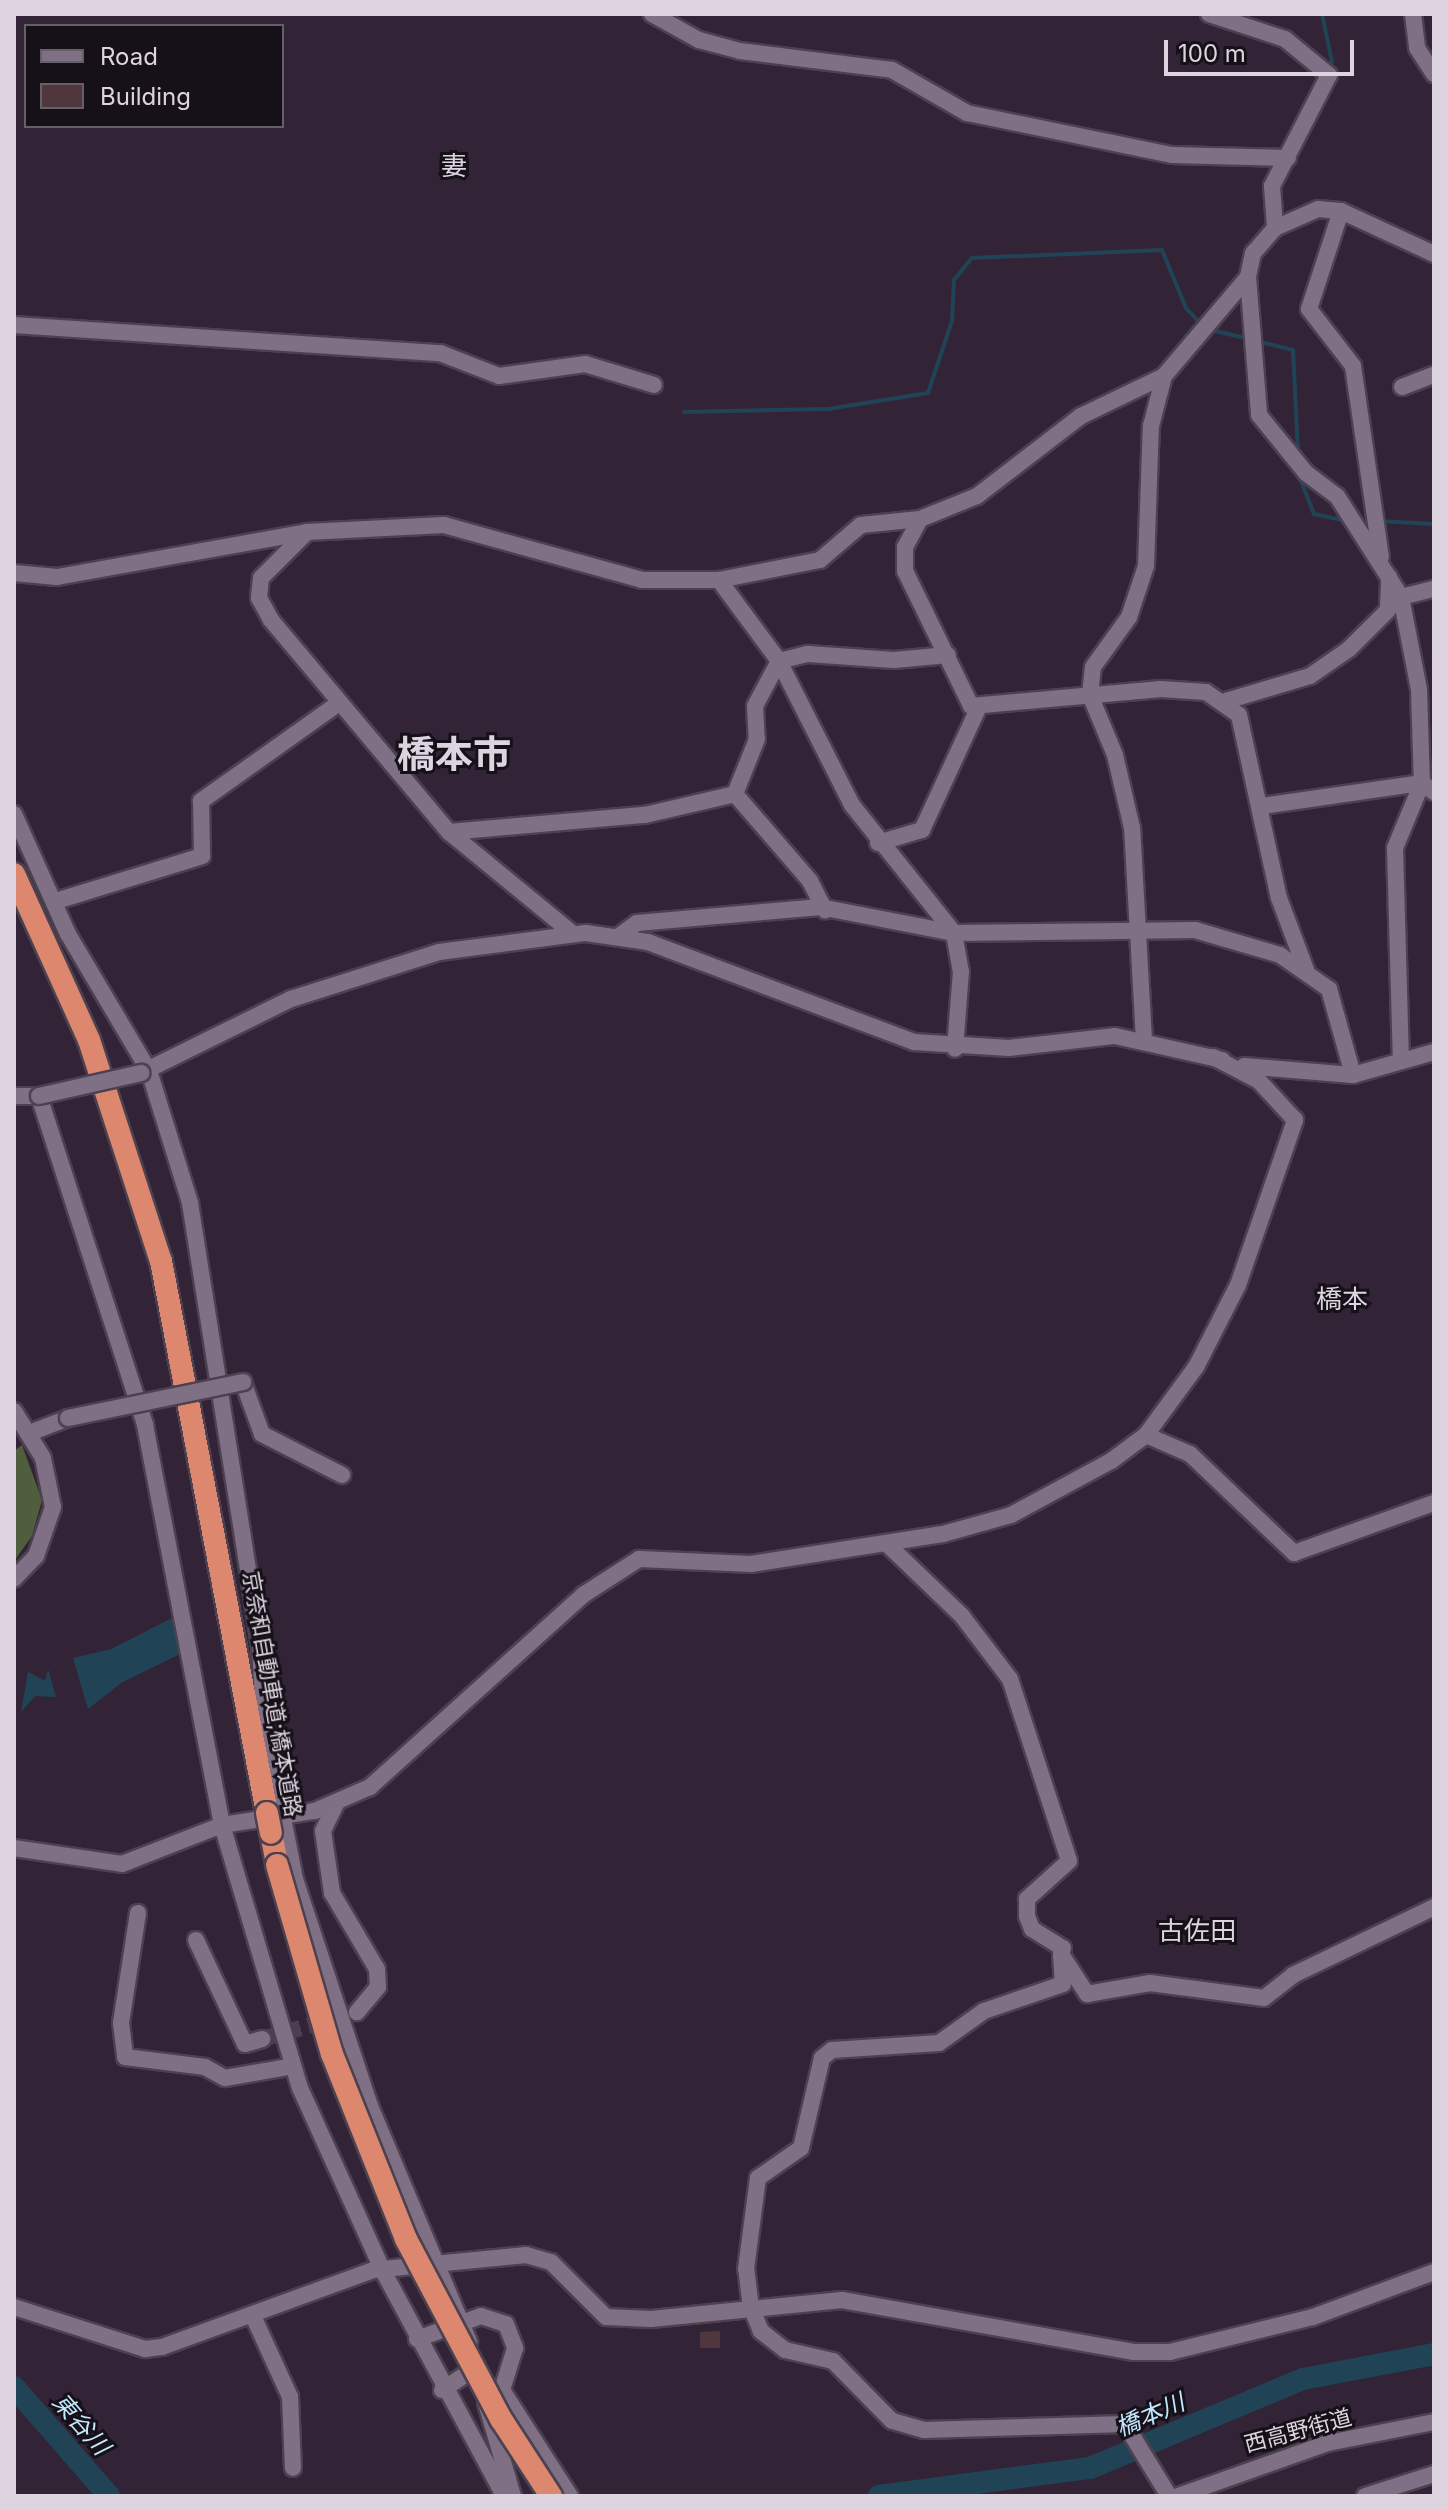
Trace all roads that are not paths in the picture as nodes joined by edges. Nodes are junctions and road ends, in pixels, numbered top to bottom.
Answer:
1 (652, 14) edge
2 (1209, 14) edge
3 (1413, 14) edge
4 (1434, 74) edge
5 (1288, 158) junction
6 (1341, 211) junction
7 (1275, 228) junction
8 (1434, 254) edge
9 (1248, 277) junction
10 (14, 325) edge
11 (1434, 375) edge
12 (1164, 376) junction
13 (654, 385) dead end
14 (1402, 387) dead end
15 (920, 519) junction
16 (307, 532) junction
17 (1385, 567) junction
18 (14, 573) edge
19 (719, 580) junction
20 (1434, 589) edge
21 (1401, 597) junction
22 (948, 655) junction
23 (779, 661) junction
24 (1090, 695) junction
25 (1226, 701) junction
26 (339, 703) junction
27 (978, 709) junction
28 (1428, 788) edge
29 (735, 794) junction
30 (1262, 806) junction
31 (14, 814) edge
32 (449, 832) junction
33 (878, 843) junction
34 (14, 874) edge
35 (56, 901) junction
36 (825, 910) junction
37 (1136, 928) junction
38 (954, 933) junction
39 (573, 934) junction
40 (619, 936) junction
41 (1306, 970) junction
42 (1144, 1040) junction
43 (955, 1049) junction
44 (1434, 1052) edge
45 (1213, 1057) junction
46 (1401, 1061) junction
47 (145, 1072) junction
48 (1353, 1075) junction
49 (14, 1094) edge
50 (39, 1096) junction
51 (14, 1411) edge
52 (32, 1432) junction
53 (1146, 1435) junction
54 (342, 1475) dead end
55 (1434, 1503) edge
56 (887, 1544) junction
57 (14, 1579) edge
58 (338, 1801) junction
59 (273, 1822) junction
60 (222, 1825) junction
61 (14, 1848) edge
62 (1434, 1907) edge
63 (138, 1913) dead end
64 (196, 1940) dead end
65 (1061, 1954) junction
66 (357, 2012) dead end
67 (262, 2039) dead end
68 (293, 2066) junction
69 (442, 2266) junction
70 (382, 2269) junction
71 (1434, 2272) edge
72 (14, 2307) edge
73 (751, 2308) junction
74 (253, 2316) junction
75 (462, 2321) junction
76 (417, 2339) junction
77 (477, 2367) junction
78 (442, 2390) junction
79 (1434, 2422) edge
80 (293, 2468) dead end
81 (1434, 2474) edge
82 (504, 2496) edge
83 (513, 2496) edge
84 (551, 2496) edge
85 (570, 2496) edge
86 (1169, 2496) edge
87 (1178, 2496) edge
88 (1365, 2496) edge

1 - 5 street
2 - 5 street
3 - 4 street
5 - 7 street
6 - 7 street
6 - 8 street
6 - 17 street
7 - 9 street
9 - 12 street
9 - 17 street
10 - 13 street
11 - 14 street
12 - 15 street
12 - 24 street
15 - 19 street
15 - 22 street
16 - 18 street
16 - 19 street
16 - 26 street
17 - 21 street
17 - 25 street
19 - 23 street
20 - 21 street
21 - 28 street
22 - 23 street
22 - 27 street
23 - 29 street
23 - 33 street
24 - 25 street
24 - 27 street
24 - 37 street
25 - 30 street
26 - 32 street
26 - 35 street
27 - 33 street
28 - 30 street
28 - 46 street
29 - 32 street
29 - 36 street
30 - 41 street
31 - 35 street
32 - 39 street
33 - 38 street
34 - 59 highway, 京奈和自動車道;橋本道路
35 - 47 street
36 - 38 street
36 - 40 street
37 - 38 street
37 - 41 street
37 - 42 street
38 - 43 street
39 - 40 street
39 - 47 street
40 - 43 street
41 - 48 street
42 - 43 street
42 - 45 street
44 - 46 street
45 - 48 street
45 - 53 street
46 - 48 street
47 - 50 street, bridge
47 - 59 street
49 - 50 street
50 - 60 street
51 - 52 street
52 - 54 street, bridge
52 - 57 street
53 - 55 street
53 - 56 street
56 - 58 street
56 - 65 street
58 - 59 street
58 - 66 street
59 - 60 street
59 - 69 street
59 - 84 highway, 京奈和自動車道;橋本道路, bridge
60 - 61 street
60 - 68 street
62 - 65 street
63 - 68 street
64 - 67 street
65 - 73 street
68 - 70 street
69 - 70 street
69 - 73 street
69 - 75 street
70 - 74 street
70 - 76 street
71 - 73 street
72 - 74 street
73 - 86 street
74 - 80 street
75 - 76 street
75 - 77 street
75 - 85 street
76 - 78 street
77 - 78 street
77 - 83 street
78 - 82 street
79 - 87 street, 西高野街道
81 - 88 street

